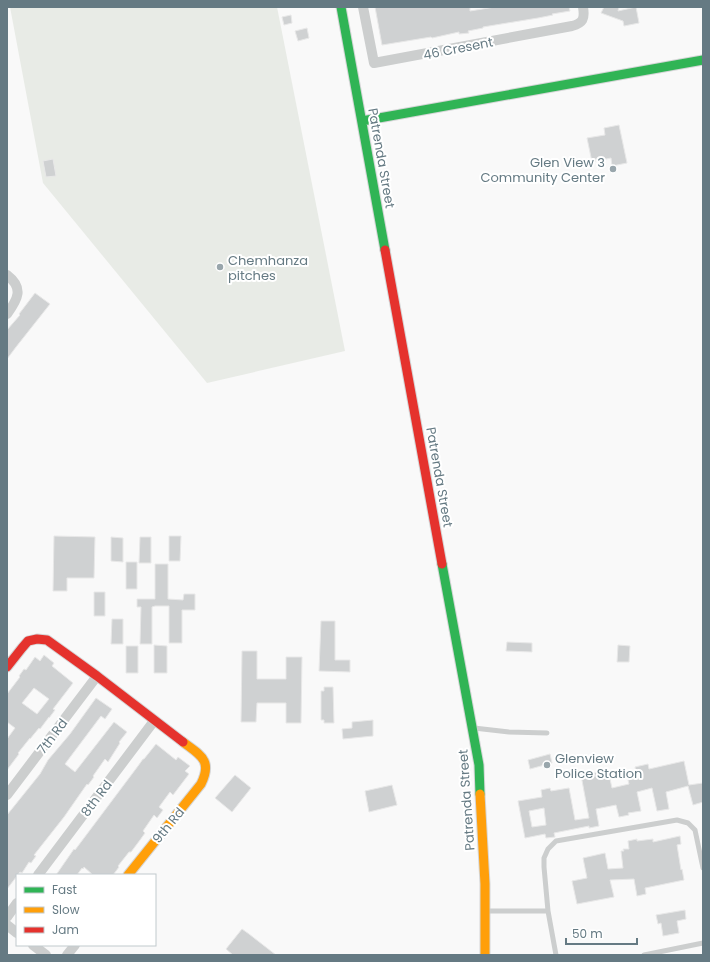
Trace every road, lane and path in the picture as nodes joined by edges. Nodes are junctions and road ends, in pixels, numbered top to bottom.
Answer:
1 (341, 7) edge
2 (363, 7) edge
3 (583, 7) edge
4 (703, 60) edge
5 (362, 121) junction
6 (7, 275) edge
7 (7, 314) edge
8 (7, 667) edge
9 (97, 676) junction
10 (154, 721) junction
11 (473, 728) junction
12 (547, 732) dead end
13 (7, 795) edge
14 (703, 868) edge
15 (39, 874) edge
16 (129, 874) edge
17 (16, 904) edge
18 (485, 910) junction
19 (548, 911) junction
20 (7, 917) edge
21 (7, 925) edge
22 (16, 932) edge
23 (703, 943) edge
24 (34, 946) edge
25 (74, 946) edge
26 (46, 955) edge
27 (67, 955) edge
28 (485, 955) edge
29 (556, 955) edge
30 (644, 955) edge

1 - 5 street, Patrenda Street
2 - 3 street, 46 Cresent
4 - 5 street
5 - 11 street, Patrenda Street
6 - 7 street
8 - 9 street
9 - 10 street
9 - 13 street, 7th Rd
10 - 15 street, 8th Rd
10 - 16 street, 9th Rd
11 - 12 lane
11 - 18 street, Patrenda Street
14 - 19 lane
17 - 20 street
18 - 19 lane
18 - 28 street, Patrenda Street
19 - 29 lane
21 - 22 street
23 - 30 lane
24 - 26 street
25 - 27 street

